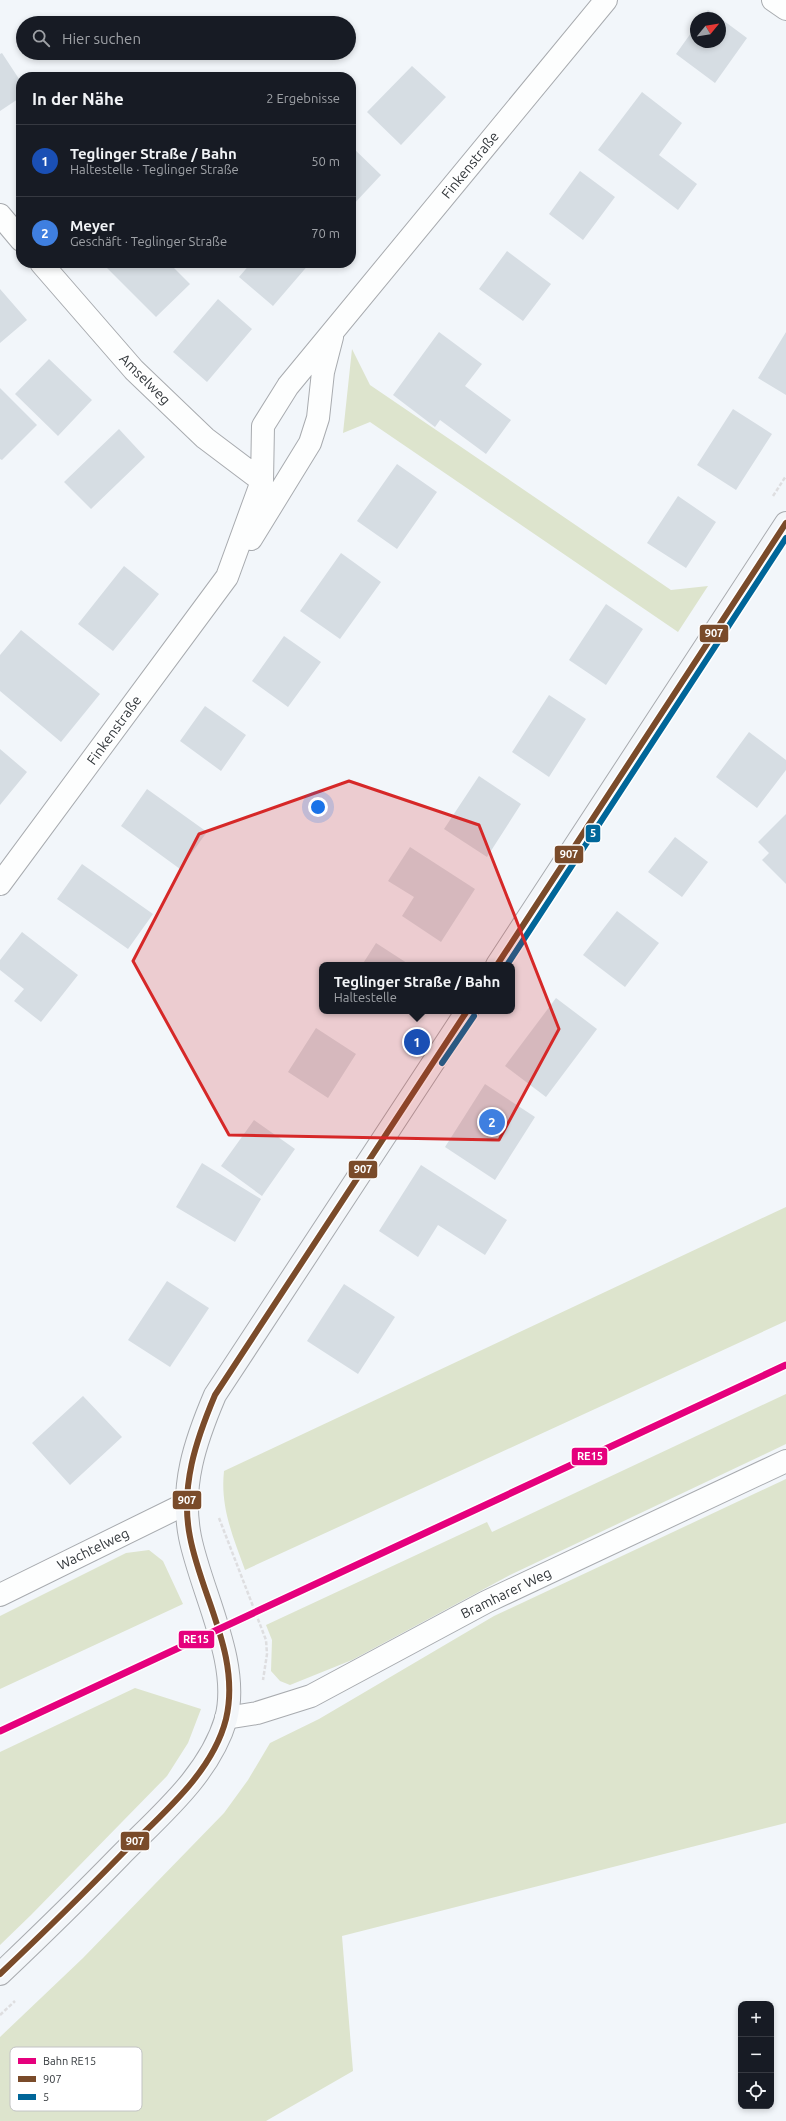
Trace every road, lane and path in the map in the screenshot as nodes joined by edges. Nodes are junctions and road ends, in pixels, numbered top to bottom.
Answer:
1 (606, 0) edge
2 (773, 0) edge
3 (786, 9) edge
4 (45, 268) edge
5 (334, 330) junction
6 (262, 481) junction
7 (786, 523) edge
8 (227, 577) junction
9 (0, 884) edge
10 (499, 962) edge
11 (465, 1014) edge
12 (786, 1461) edge
13 (187, 1503) junction
14 (217, 1512) dead end
15 (0, 1595) edge
16 (257, 1713) junction
17 (226, 1718) junction
18 (0, 1974) edge

1 - 5 street, Finkenstraße
2 - 3 street
4 - 6 street, Amselweg
5 - 6 street, Finkenstraße
5 - 8 street, Finkenstraße
6 - 8 street, Finkenstraße
7 - 10 street
8 - 9 street, Finkenstraße
11 - 13 street
12 - 16 street, Bramharer Weg
13 - 15 street, Wachtelweg
13 - 17 street
14 - 16 path
16 - 17 street, Bramharer Weg
17 - 18 street

